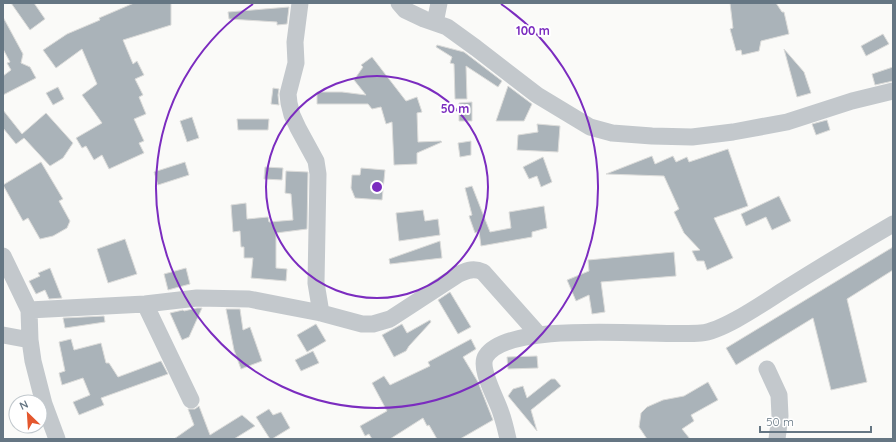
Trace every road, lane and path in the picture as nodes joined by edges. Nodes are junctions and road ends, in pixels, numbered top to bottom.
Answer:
1 (300, 3) edge
2 (399, 3) edge
3 (439, 3) edge
4 (435, 23) junction
5 (893, 91) edge
6 (893, 224) edge
7 (3, 256) edge
8 (145, 304) junction
9 (29, 310) junction
10 (320, 313) junction
11 (539, 335) junction
12 (3, 336) edge
13 (30, 340) junction
14 (767, 369) dead end
15 (191, 400) dead end
16 (57, 439) edge
17 (508, 439) edge
18 (777, 439) edge

1 - 10 street
2 - 4 street
3 - 4 street
4 - 5 street
6 - 11 street
7 - 9 street
8 - 9 street
8 - 10 street
8 - 15 street
9 - 13 street
10 - 11 street
11 - 17 street
12 - 13 street
13 - 16 street
14 - 18 street

